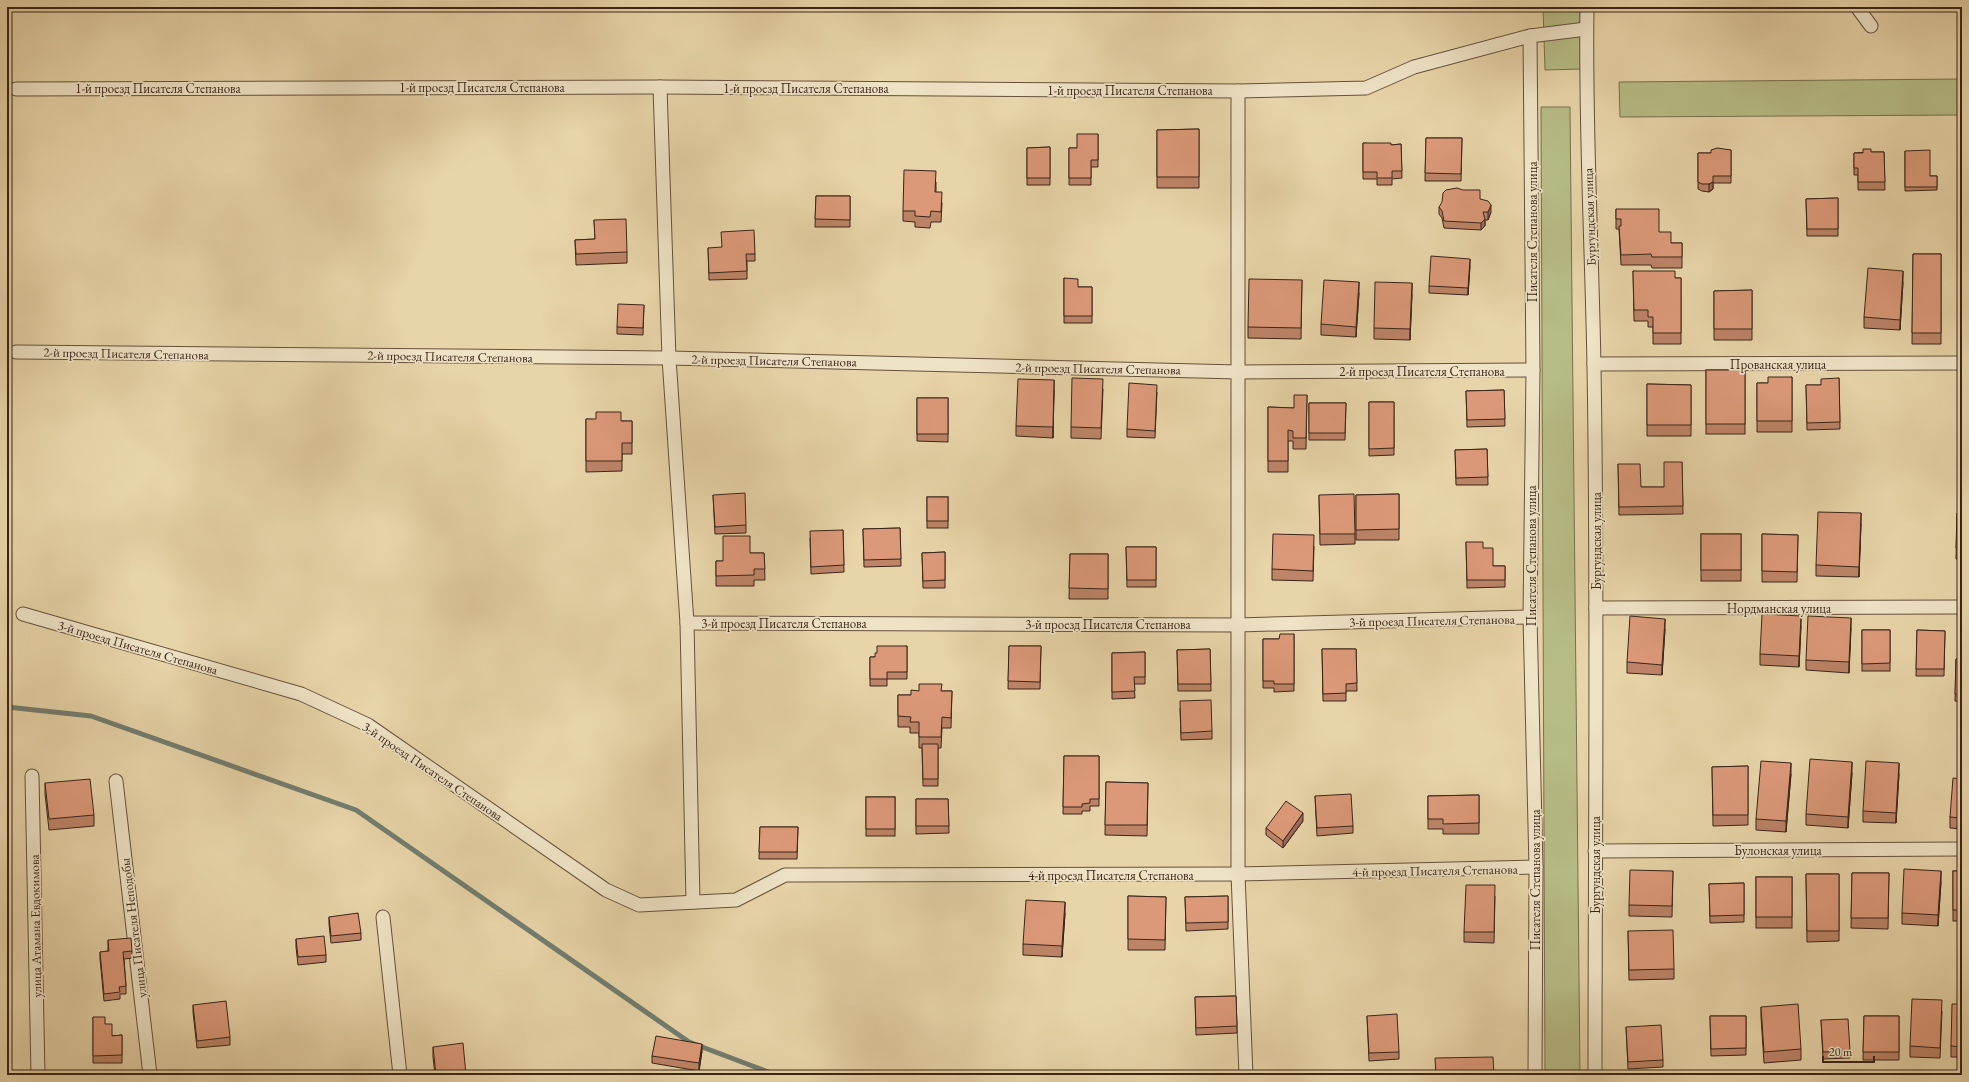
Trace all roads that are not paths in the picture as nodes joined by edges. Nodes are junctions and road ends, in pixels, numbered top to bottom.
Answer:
1 (1587, 7) edge
2 (1857, 7) edge
3 (1871, 26) dead end
4 (1586, 29) junction
5 (1530, 36) junction
6 (660, 87) junction
7 (16, 89) dead end
8 (1238, 91) junction
9 (16, 352) dead end
10 (669, 358) junction
11 (1962, 363) edge
12 (1594, 364) junction
13 (1533, 370) junction
14 (1238, 372) junction
15 (1962, 607) edge
16 (1596, 608) junction
17 (23, 614) dead end
18 (1530, 617) junction
19 (687, 623) junction
20 (1238, 625) junction
21 (32, 776) dead end
22 (116, 782) dead end
23 (1962, 849) edge
24 (1595, 851) junction
25 (1536, 867) junction
26 (1238, 874) junction
27 (693, 902) junction
28 (383, 917) dead end
29 (38, 1075) edge
30 (150, 1075) edge
31 (400, 1075) edge
32 (1246, 1075) edge
33 (1535, 1075) edge
34 (1595, 1075) edge

1 - 4 street, Бургундская улица
2 - 3 street
4 - 5 street, 1-й проезд Писателя Степанова
4 - 12 street, Бургундская улица
5 - 8 street, 1-й проезд Писателя Степанова
5 - 13 street, Писателя Степанова улица
6 - 7 street, 1-й проезд Писателя Степанова
6 - 8 street, 1-й проезд Писателя Степанова
6 - 10 street
8 - 14 street
9 - 10 street, 2-й проезд Писателя Степанова
10 - 14 street, 2-й проезд Писателя Степанова
10 - 19 street
11 - 12 street, Прованская улица
12 - 16 street, Бургундская улица
13 - 14 street, 2-й проезд Писателя Степанова
13 - 18 street, Писателя Степанова улица
14 - 20 street
15 - 16 street, Нордманская улица
16 - 24 street, Бургундская улица
17 - 27 street, 3-й проезд Писателя Степанова
18 - 20 street, 3-й проезд Писателя Степанова
18 - 25 street, Писателя Степанова улица
19 - 20 street, 3-й проезд Писателя Степанова
19 - 27 street
20 - 26 street
21 - 29 street, улица Атамана Евдокимова
22 - 30 street, улица Писателя Неподобы
23 - 24 street, Булонская улица
24 - 34 street, Бургундская улица
25 - 26 street, 4-й проезд Писателя Степанова
25 - 33 street, Писателя Степанова улица
26 - 27 street, 4-й проезд Писателя Степанова
26 - 32 street
28 - 31 street

